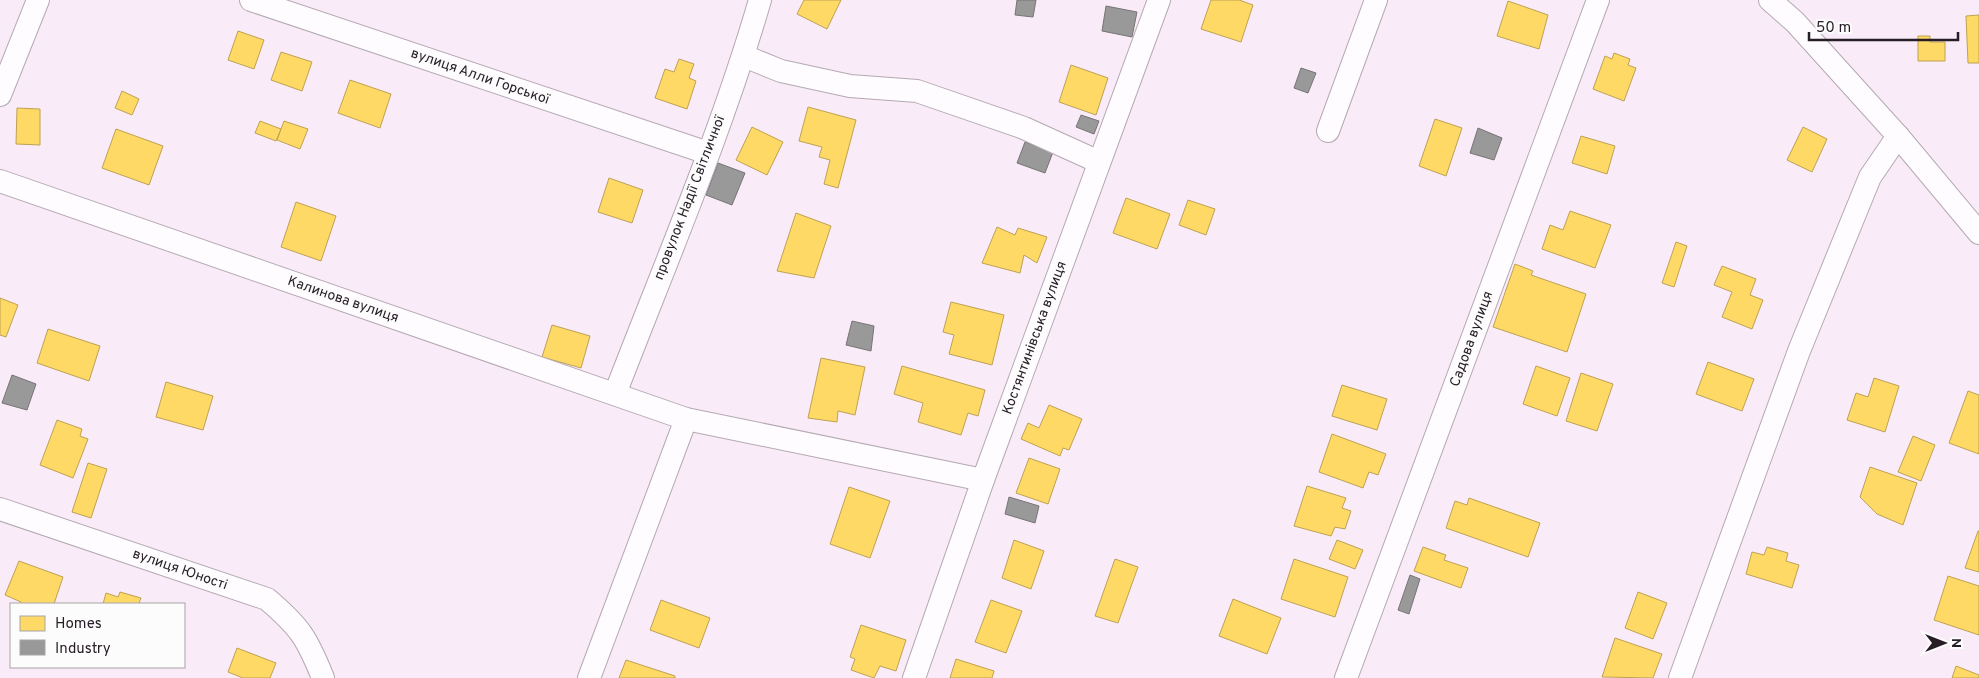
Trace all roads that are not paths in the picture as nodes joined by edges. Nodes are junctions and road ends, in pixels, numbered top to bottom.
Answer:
1 (38, 0) edge
2 (251, 0) edge
3 (760, 0) edge
4 (1159, 0) edge
5 (1376, 0) edge
6 (1598, 0) edge
7 (1770, 0) edge
8 (744, 56) junction
9 (0, 95) edge
10 (1328, 131) dead end
11 (1898, 136) junction
12 (708, 153) junction
13 (1099, 162) junction
14 (0, 181) edge
15 (1979, 233) edge
16 (615, 394) junction
17 (686, 419) junction
18 (983, 480) junction
19 (0, 509) edge
20 (323, 678) edge
21 (588, 678) edge
22 (914, 678) edge
23 (1346, 678) edge
24 (1680, 678) edge

1 - 9 street
2 - 12 street, вулиця Алли Горської
3 - 8 street, провулок Надії Світличної
4 - 13 street, Костянтинівська вулиця
5 - 10 street
6 - 23 street, Садова вулиця
7 - 11 street
8 - 12 street, провулок Надії Світличної
8 - 13 street
11 - 15 street
11 - 24 street
12 - 16 street, провулок Надії Світличної
13 - 18 street, Костянтинівська вулиця
14 - 16 street, Калинова вулиця
16 - 17 street, Калинова вулиця
17 - 18 street, Калинова вулиця
17 - 21 street
18 - 22 street, Костянтинівська вулиця
19 - 20 street, вулиця Юності

